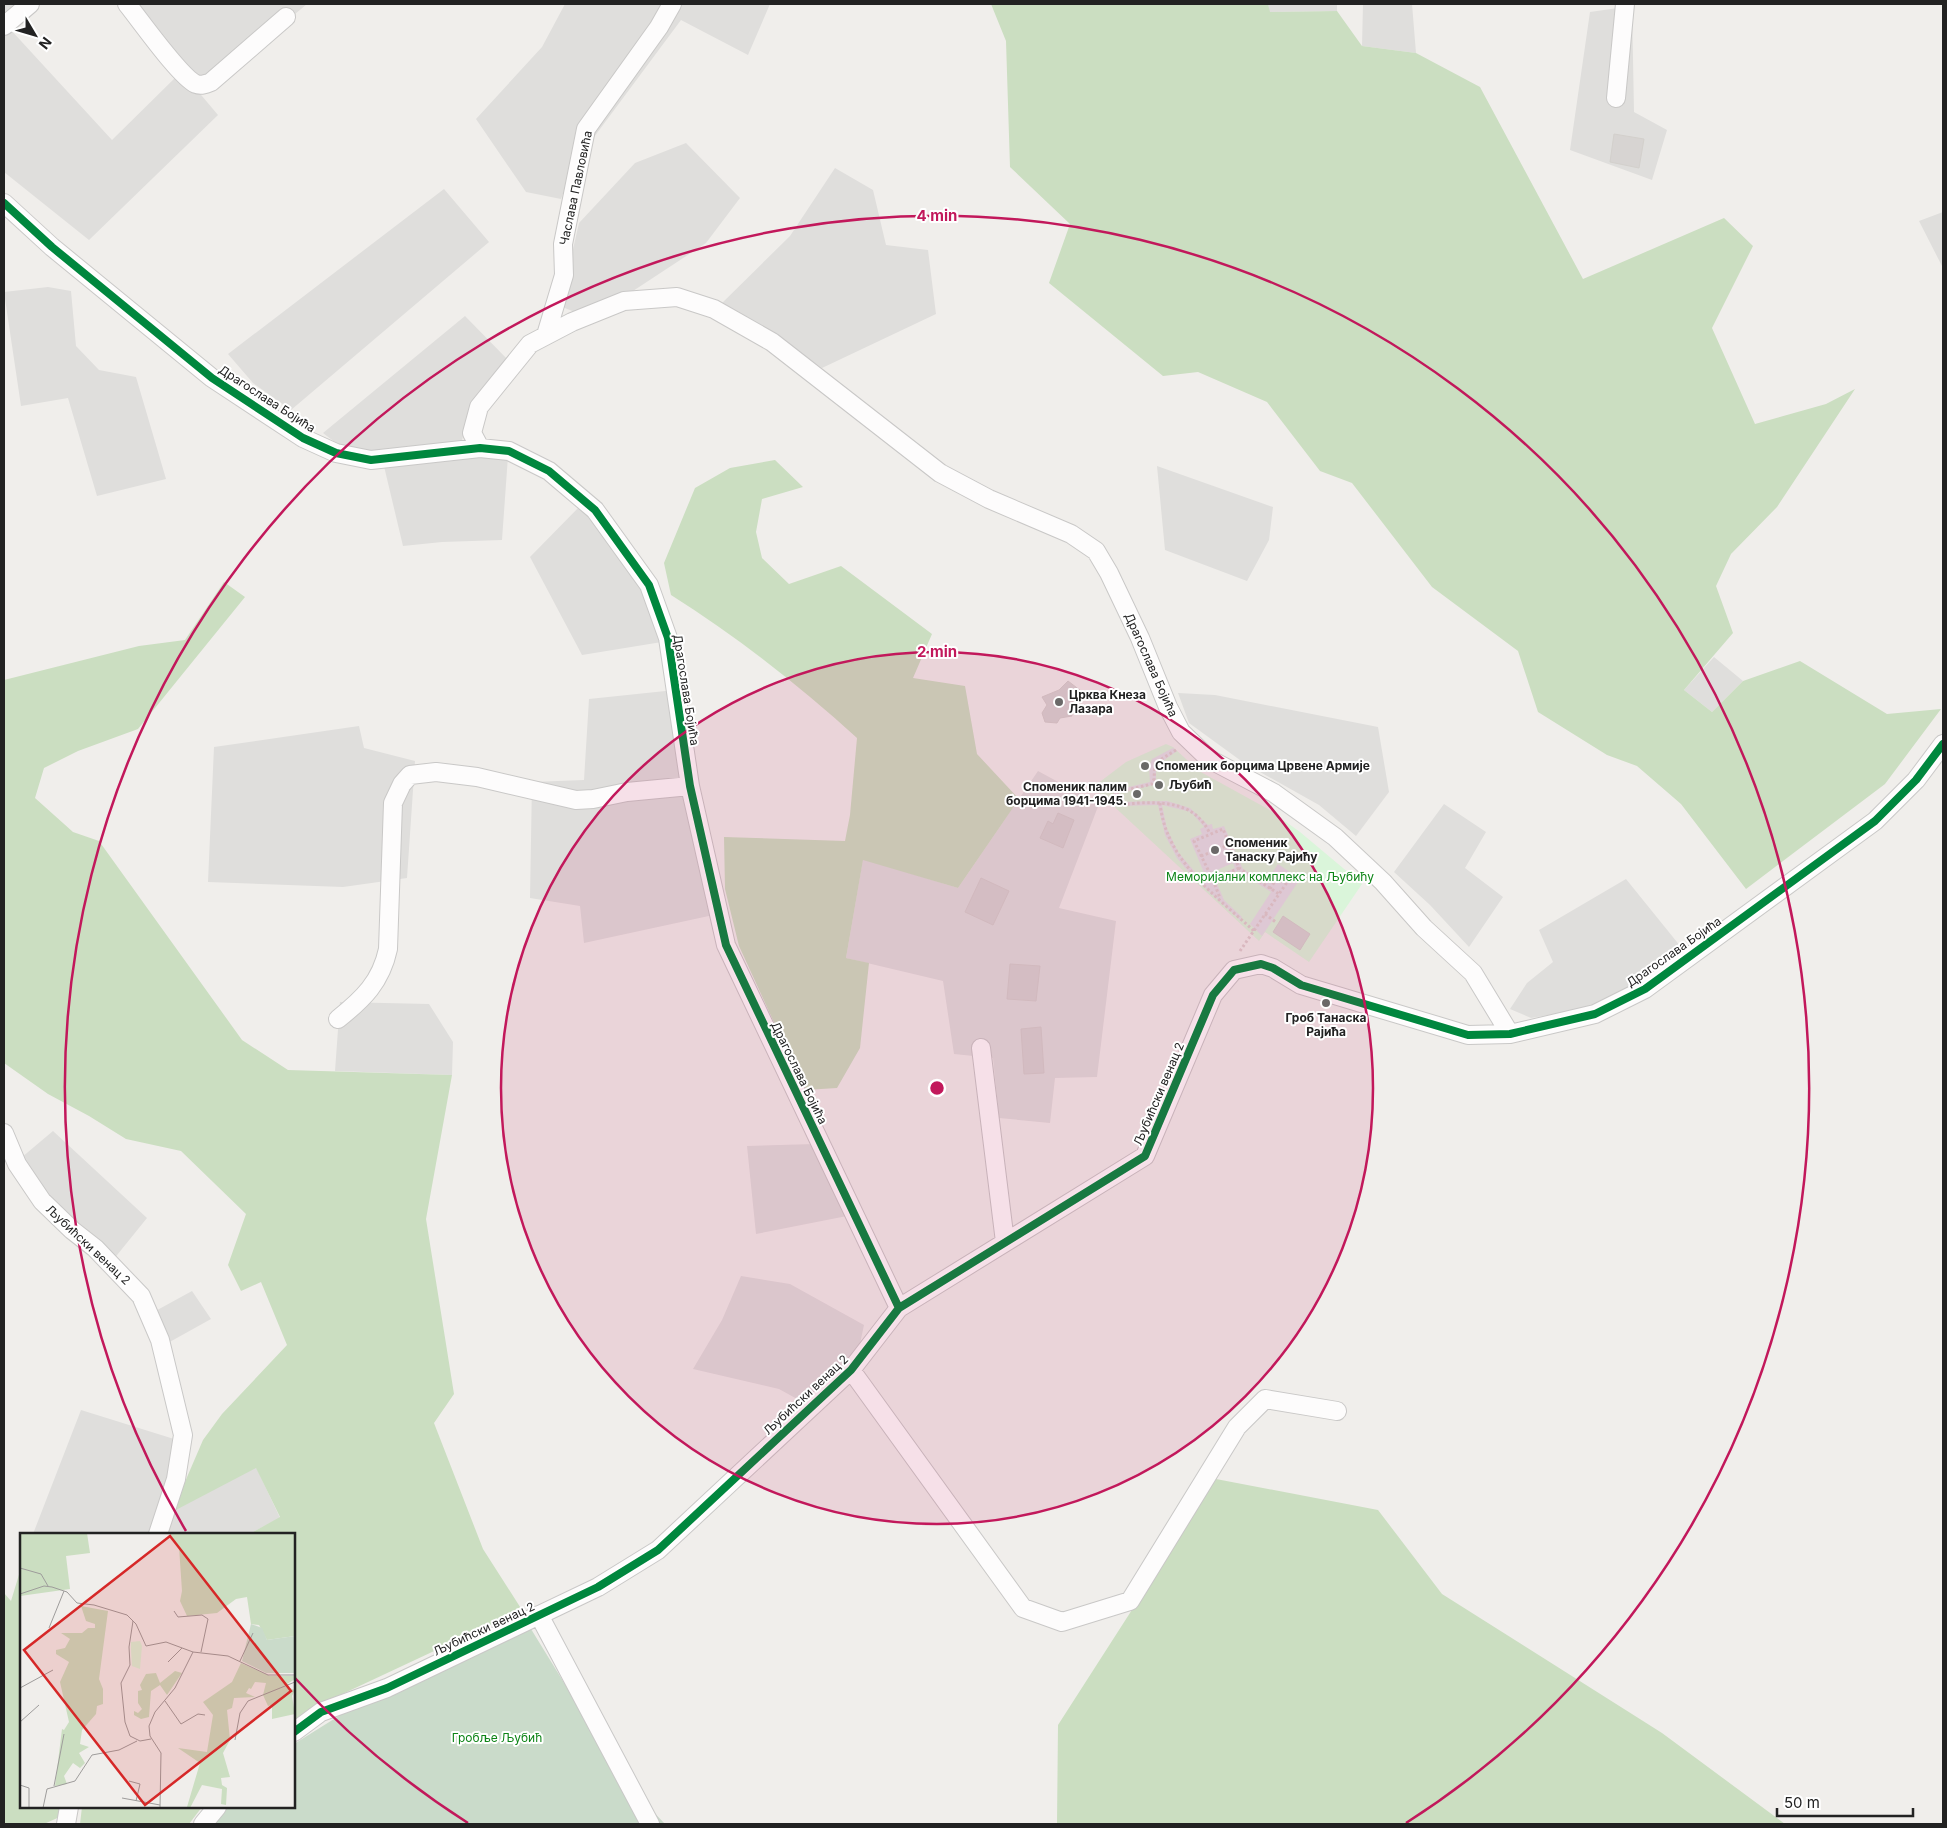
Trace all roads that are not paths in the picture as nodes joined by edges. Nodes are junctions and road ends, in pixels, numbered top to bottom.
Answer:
1 (30, 4) edge
2 (126, 4) edge
3 (672, 4) edge
4 (1625, 4) edge
5 (286, 17) dead end
6 (4, 26) edge
7 (1616, 98) dead end
8 (4, 203) edge
9 (546, 335) junction
10 (480, 448) junction
11 (1943, 744) edge
12 (690, 786) junction
13 (338, 1019) dead end
14 (1510, 1034) junction
15 (981, 1048) dead end
16 (4, 1133) edge
17 (1005, 1242) junction
18 (899, 1308) junction
19 (851, 1370) junction
20 (1337, 1411) dead end
21 (158, 1533) edge
22 (539, 1615) junction
23 (295, 1731) edge
24 (69, 1808) edge
25 (216, 1808) edge
26 (66, 1824) edge
27 (203, 1824) edge
28 (650, 1824) edge

1 - 6 street
2 - 5 street
3 - 9 street, Часлава Павловића
4 - 7 street
8 - 10 street, Драгослава Бојића
9 - 10 street, Драгослава Бојића
9 - 14 street, Драгослава Бојића
10 - 12 street, Драгослава Бојића
11 - 14 street, Драгослава Бојића
12 - 13 street
12 - 18 street, Драгослава Бојића
14 - 17 street, Љубићски венац 2
15 - 17 street
16 - 21 street, Љубићски венац 2
17 - 18 street, Љубићски венац 2
18 - 19 street, Љубићски венац 2
19 - 20 street, Љубићски венац 2
19 - 22 street, Љубићски венац 2
22 - 23 street, Љубићски венац 2
22 - 28 street
24 - 26 street
25 - 27 street

